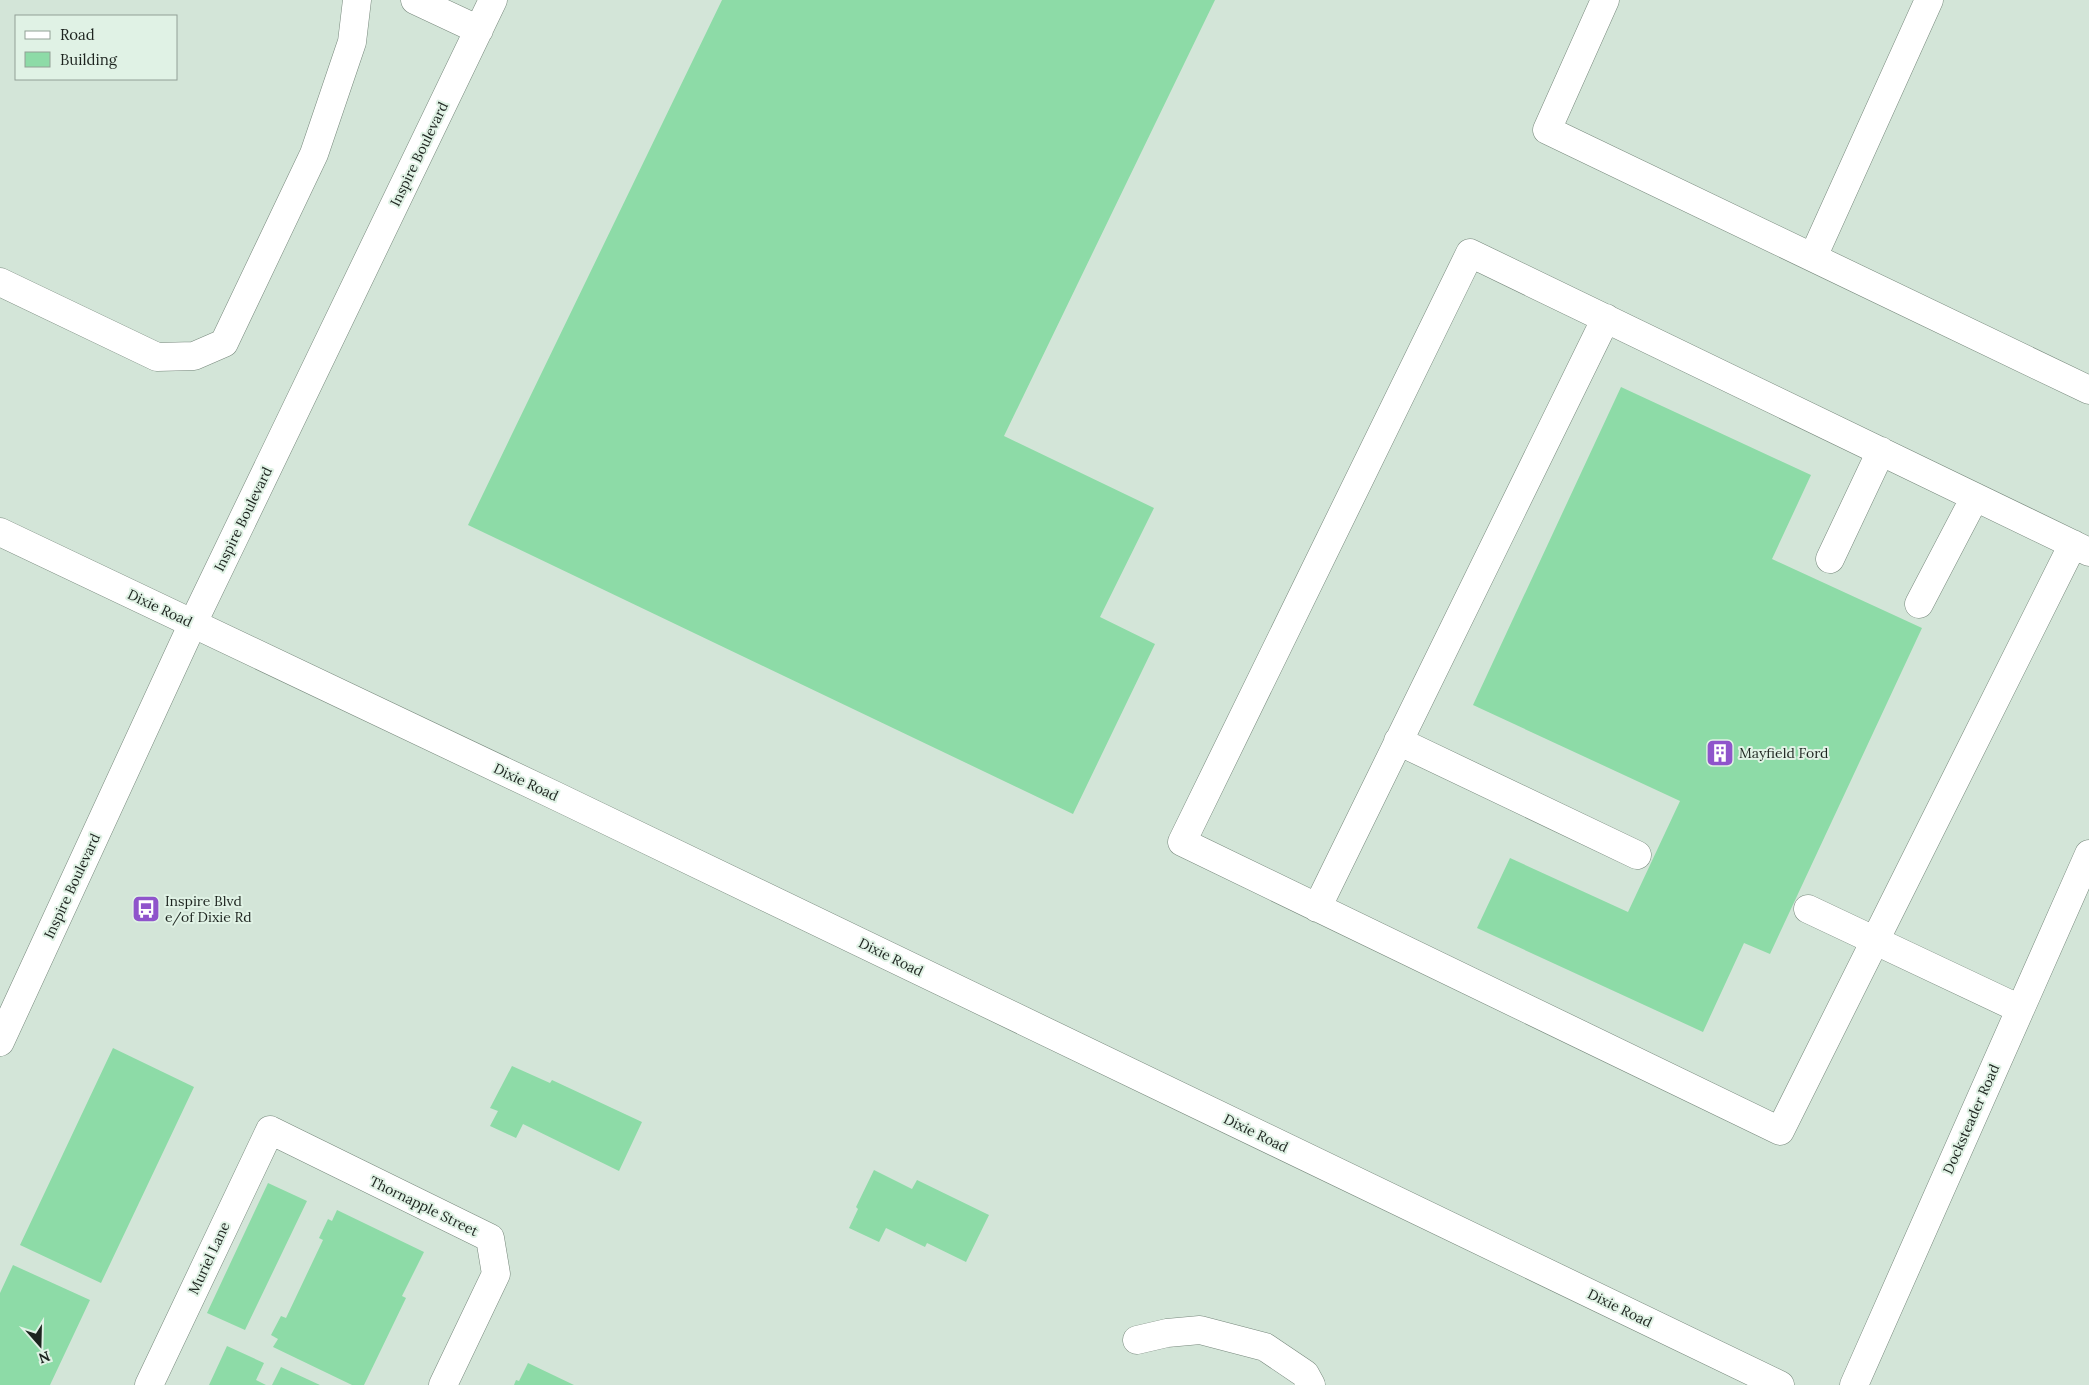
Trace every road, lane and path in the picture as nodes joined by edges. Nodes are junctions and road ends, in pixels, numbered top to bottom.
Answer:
1 (357, 0) edge
2 (415, 0) edge
3 (493, 0) edge
4 (1605, 0) edge
5 (1929, 0) edge
6 (479, 30) junction
7 (1813, 257) junction
8 (0, 282) edge
9 (1606, 318) junction
10 (2089, 390) edge
11 (1881, 451) junction
12 (1975, 497) junction
13 (0, 532) edge
14 (2081, 548) edge
15 (1830, 559) dead end
16 (1919, 604) dead end
17 (193, 623) junction
18 (1398, 741) junction
19 (1637, 854) dead end
20 (2089, 854) edge
21 (1317, 908) junction
22 (1808, 909) dead end
23 (1876, 940) junction
24 (2020, 1008) junction
25 (0, 1042) edge
26 (270, 1130) joint
27 (1136, 1340) dead end
28 (149, 1385) edge
29 (444, 1385) edge
30 (1311, 1385) edge
31 (1780, 1385) edge
32 (1854, 1385) edge

1 - 8 street
2 - 6 street
3 - 6 street, Inspire Boulevard
4 - 7 street
5 - 7 street
6 - 17 street, Inspire Boulevard
7 - 10 street
9 - 11 street
9 - 18 street
9 - 21 street
11 - 12 street
11 - 15 street
12 - 14 street
12 - 16 street
13 - 17 street, Dixie Road
14 - 23 street
17 - 25 street, Inspire Boulevard
17 - 31 street, Dixie Road
18 - 19 street
18 - 21 street
20 - 24 street, Docksteader Road
21 - 23 street
22 - 23 street
23 - 24 street
24 - 32 street, Docksteader Road
26 - 28 street, Muriel Lane
26 - 29 street, Thornapple Street
27 - 30 street

